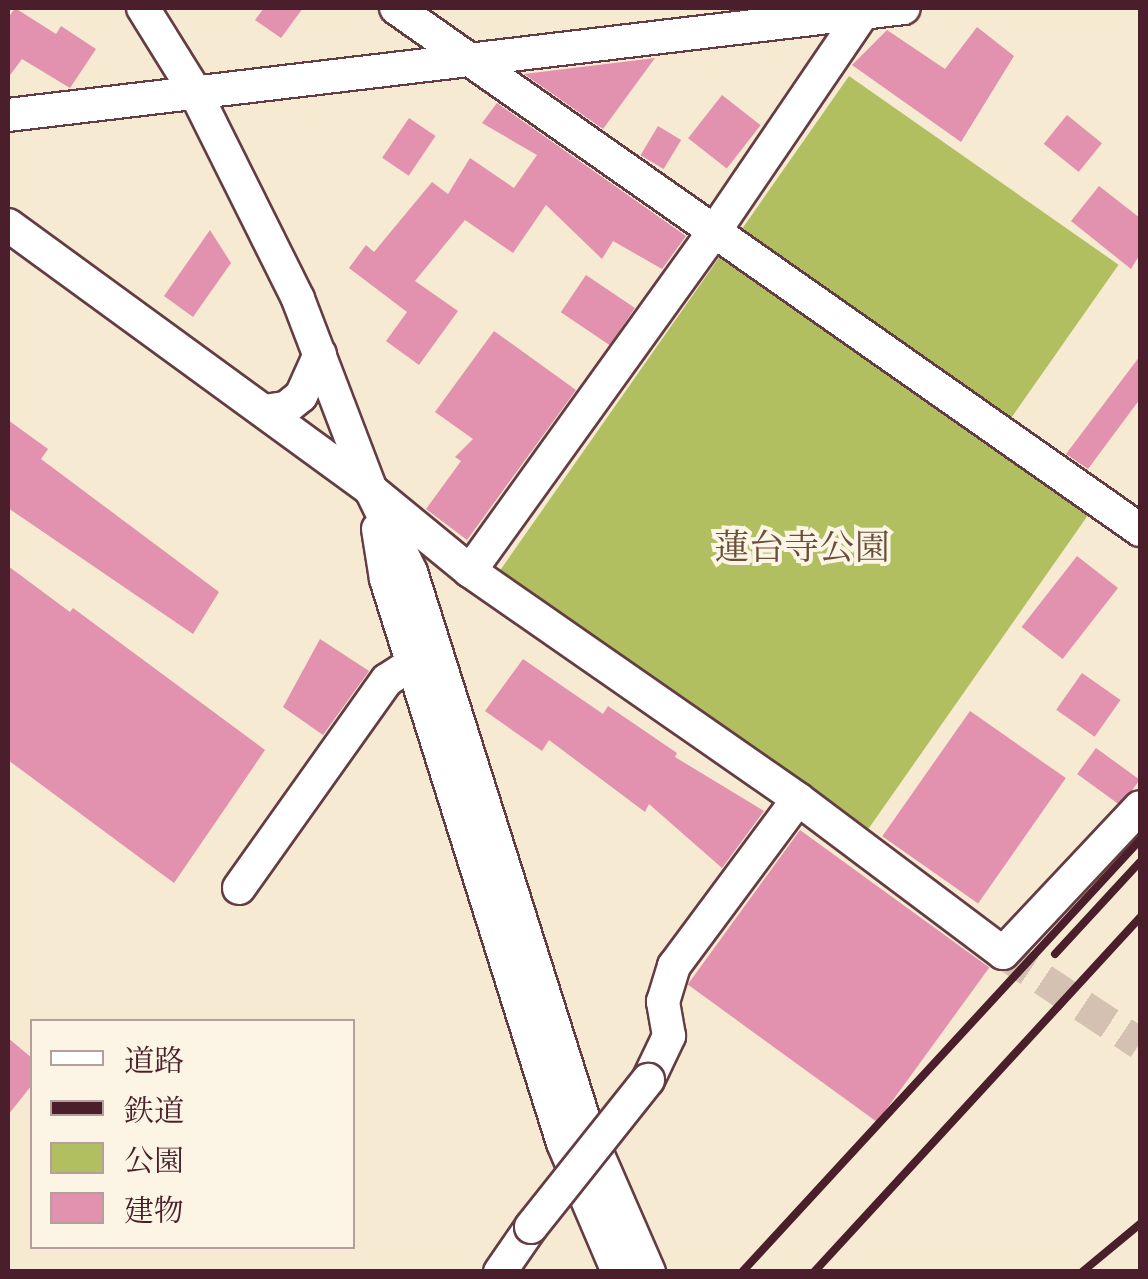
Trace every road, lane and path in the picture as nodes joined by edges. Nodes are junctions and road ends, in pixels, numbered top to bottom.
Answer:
1 (144, 8) edge
2 (396, 8) edge
3 (646, 8) edge
4 (904, 8) edge
5 (863, 13) junction
6 (664, 36) junction
7 (464, 58) junction
8 (194, 90) junction
9 (8, 115) edge
10 (8, 225) edge
11 (716, 230) junction
12 (320, 354) junction
13 (264, 411) junction
14 (372, 490) junction
15 (1140, 530) edge
16 (470, 570) junction
17 (412, 664) junction
18 (798, 798) junction
19 (1140, 807) edge
20 (239, 888) dead end
21 (500, 1272) edge
22 (618, 1272) edge
23 (649, 1272) edge

1 - 8 street
2 - 7 street
3 - 6 street
4 - 5 street
5 - 6 street
5 - 11 street
6 - 7 street
7 - 8 street
7 - 11 street
8 - 9 street
8 - 12 street
10 - 13 street
11 - 15 street
11 - 16 street
12 - 13 street
12 - 14 street
13 - 14 street
14 - 16 street
14 - 17 street
14 - 23 street
16 - 18 street
17 - 20 street
17 - 22 street
18 - 19 street
18 - 21 street, bridge

